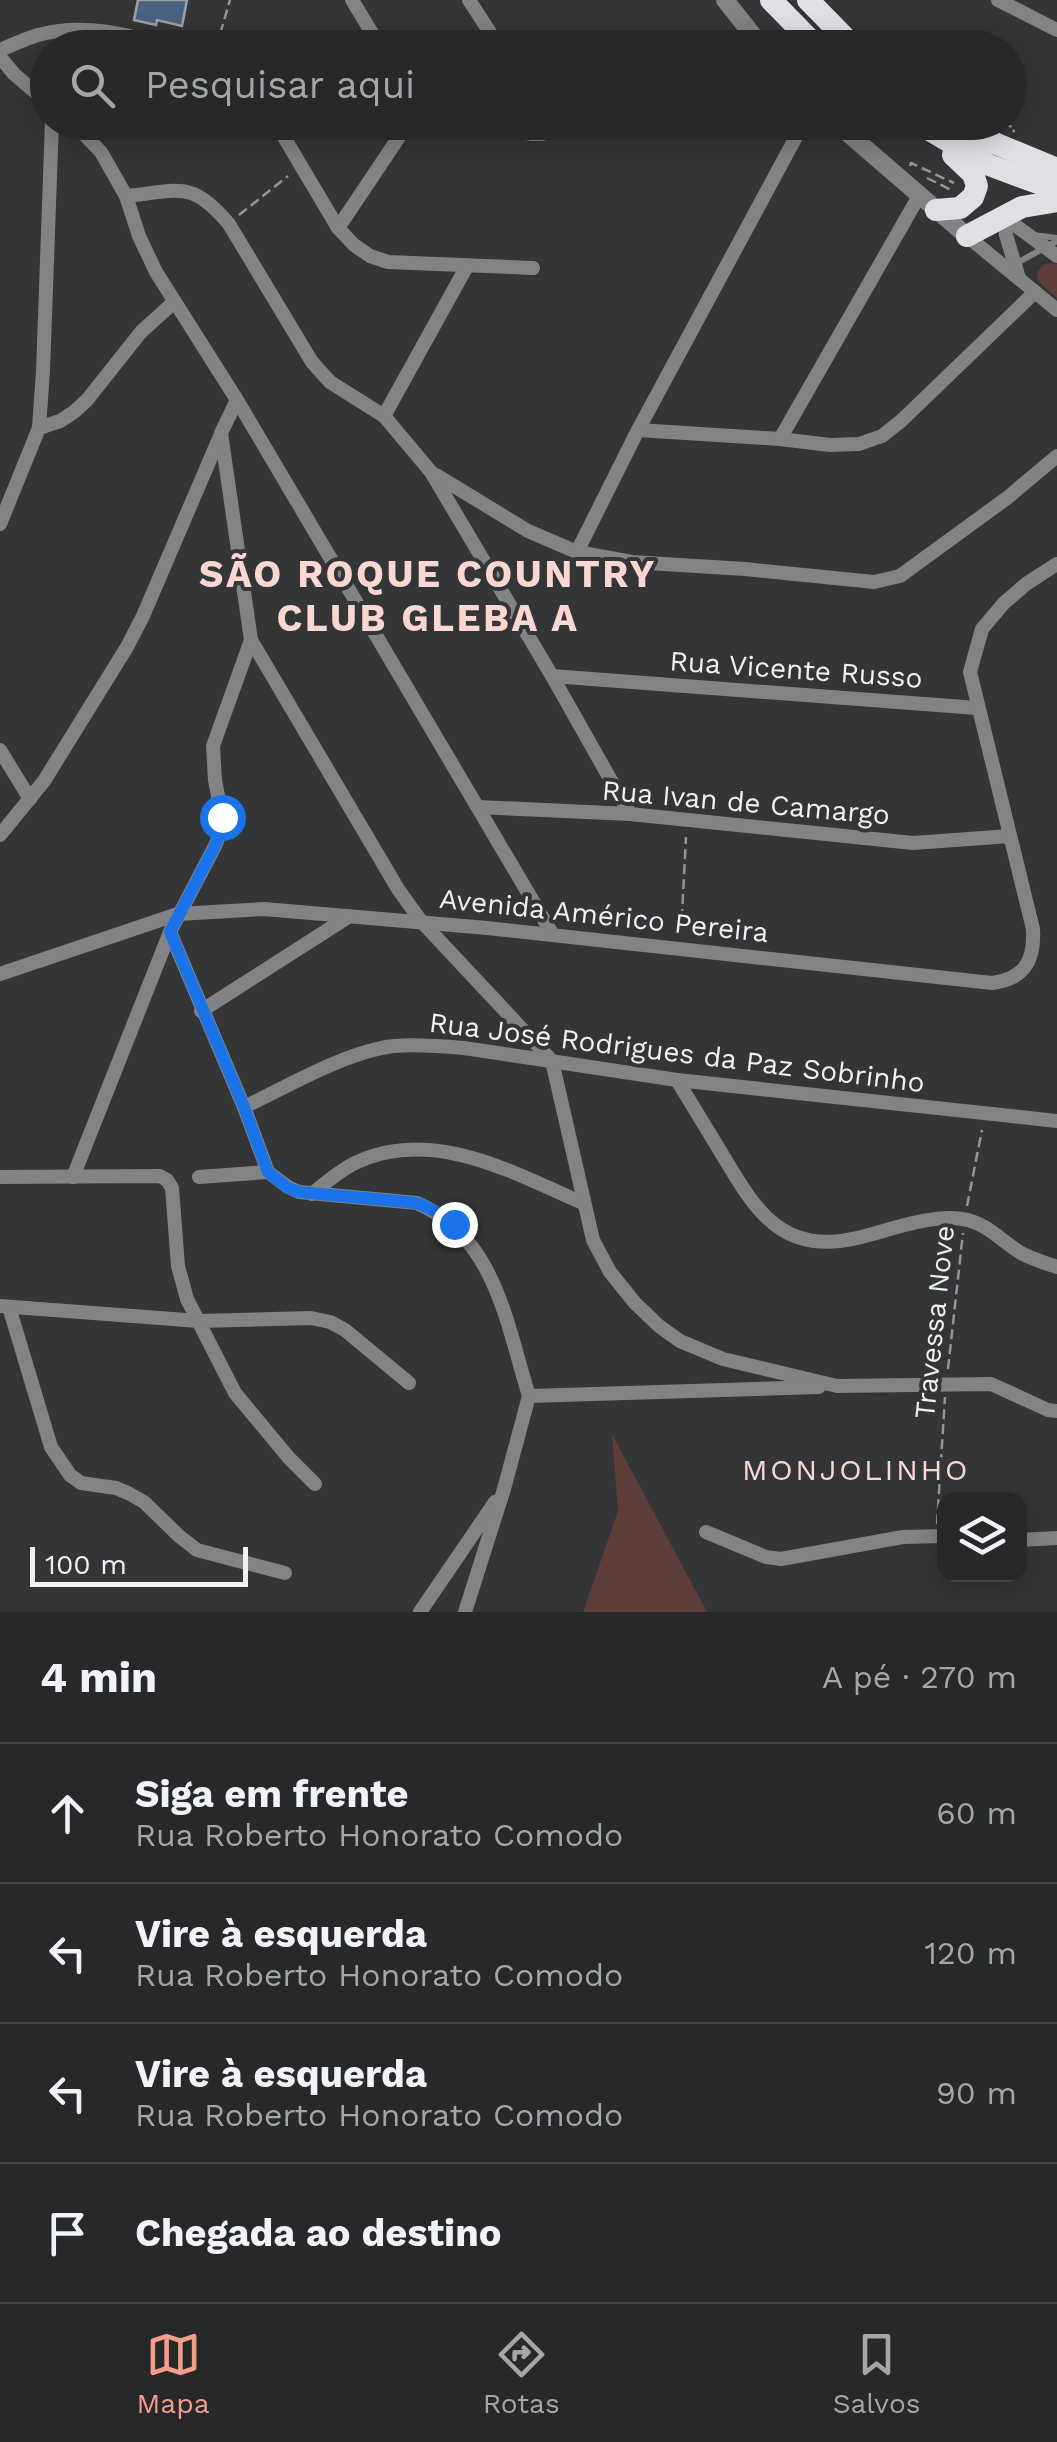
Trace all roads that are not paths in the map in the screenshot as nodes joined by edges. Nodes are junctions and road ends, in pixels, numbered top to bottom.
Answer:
1 (352, 0) edge
2 (725, 0) edge
3 (771, 0) edge
4 (808, 0) edge
5 (998, 0) edge
6 (472, 2) edge
7 (66, 30) edge
8 (97, 30) edge
9 (370, 30) edge
10 (489, 30) edge
11 (749, 30) edge
12 (800, 30) edge
13 (837, 30) edge
14 (1057, 30) edge
15 (30, 39) edge
16 (0, 54) edge
17 (30, 87) edge
18 (51, 140) edge
19 (89, 140) edge
20 (285, 140) edge
21 (396, 140) edge
22 (794, 140) edge
23 (855, 140) edge
24 (935, 140) edge
25 (945, 140) edge
26 (988, 140) edge
27 (1057, 169) edge
28 (1057, 190) edge
29 (126, 196) junction
30 (1057, 201) edge
31 (928, 203) junction
32 (1004, 218) junction
33 (338, 228) junction
34 (967, 236) junction
35 (1054, 246) edge
36 (467, 266) junction
37 (533, 268) dead end
38 (1016, 271) junction
39 (1035, 292) junction
40 (174, 302) junction
41 (1057, 310) edge
42 (237, 400) junction
43 (384, 416) junction
44 (39, 428) junction
45 (638, 430) junction
46 (221, 433) junction
47 (780, 439) junction
48 (1057, 456) edge
49 (431, 472) junction
50 (0, 524) edge
51 (577, 552) junction
52 (1057, 564) edge
53 (251, 640) junction
54 (552, 676) junction
55 (977, 708) junction
56 (0, 750) edge
57 (30, 799) junction
58 (478, 807) junction
59 (630, 814) junction
60 (0, 835) edge
61 (1010, 836) junction
62 (178, 914) junction
63 (348, 916) junction
64 (421, 921) junction
65 (170, 932) junction
66 (553, 934) junction
67 (0, 974) edge
68 (201, 1012) junction
69 (552, 1061) junction
70 (678, 1080) junction
71 (244, 1107) junction
72 (1057, 1122) edge
73 (268, 1172) junction
74 (0, 1177) edge
75 (74, 1177) junction
76 (199, 1177) dead end
77 (312, 1194) junction
78 (583, 1203) junction
79 (1057, 1267) edge
80 (4, 1307) edge
81 (199, 1321) junction
82 (410, 1383) dead end
83 (837, 1386) junction
84 (530, 1396) junction
85 (1057, 1412) edge
86 (315, 1484) dead end
87 (504, 1489) junction
88 (706, 1532) dead end
89 (937, 1536) edge
90 (1057, 1538) edge
91 (1027, 1540) edge
92 (285, 1572) dead end
93 (420, 1612) edge
94 (465, 1612) edge

1 - 9 street
2 - 11 street
3 - 12 highway
4 - 13 highway
5 - 14 street
6 - 10 street
7 - 8 street
15 - 16 street
16 - 17 street
18 - 44 street
19 - 29 street
20 - 33 street
21 - 33 street
22 - 45 street
23 - 31 street
24 - 31 highway
25 - 28 highway
26 - 27 highway
29 - 40 street
29 - 43 street
30 - 32 highway
31 - 34 street
31 - 47 street
32 - 34 highway
32 - 35 street
32 - 38 street
33 - 36 street
34 - 38 street
35 - 38 lane
36 - 37 street
36 - 43 street
38 - 39 street
39 - 41 street
39 - 47 street
40 - 42 street
40 - 44 street
42 - 46 street
42 - 58 street
43 - 49 street
44 - 50 street
45 - 47 street
45 - 51 street
46 - 53 street
46 - 57 street
48 - 51 street
49 - 51 street
49 - 54 street
52 - 55 street
53 - 62 street
53 - 64 street
54 - 55 street, Rua Vicente Russo
54 - 59 street
55 - 61 street
56 - 57 street
57 - 60 street
58 - 59 street, Rua Ivan de Camargo
58 - 66 street
59 - 61 street, Rua Ivan de Camargo
61 - 66 street, Avenida Américo Pereira
62 - 63 street, Avenida Américo Pereira
62 - 65 street
62 - 67 street, Avenida Américo Pereira
63 - 64 street, Avenida Américo Pereira
63 - 68 street
64 - 66 street, Avenida Américo Pereira
64 - 69 street
65 - 68 street
65 - 75 street
68 - 71 street
69 - 70 street, Rua José Rodrigues da Paz Sobrinho
69 - 71 street, Rua José Rodrigues da Paz Sobrinho
69 - 78 street
70 - 72 street, Rua José Rodrigues da Paz Sobrinho
70 - 79 street
71 - 73 street
73 - 76 street
73 - 77 street
74 - 75 street
75 - 81 street
77 - 78 street
77 - 84 street
78 - 83 street
80 - 81 street
80 - 92 street
81 - 82 street
81 - 86 street
83 - 84 street
83 - 85 street
84 - 87 street
87 - 93 street
87 - 94 street
88 - 89 street
90 - 91 street

